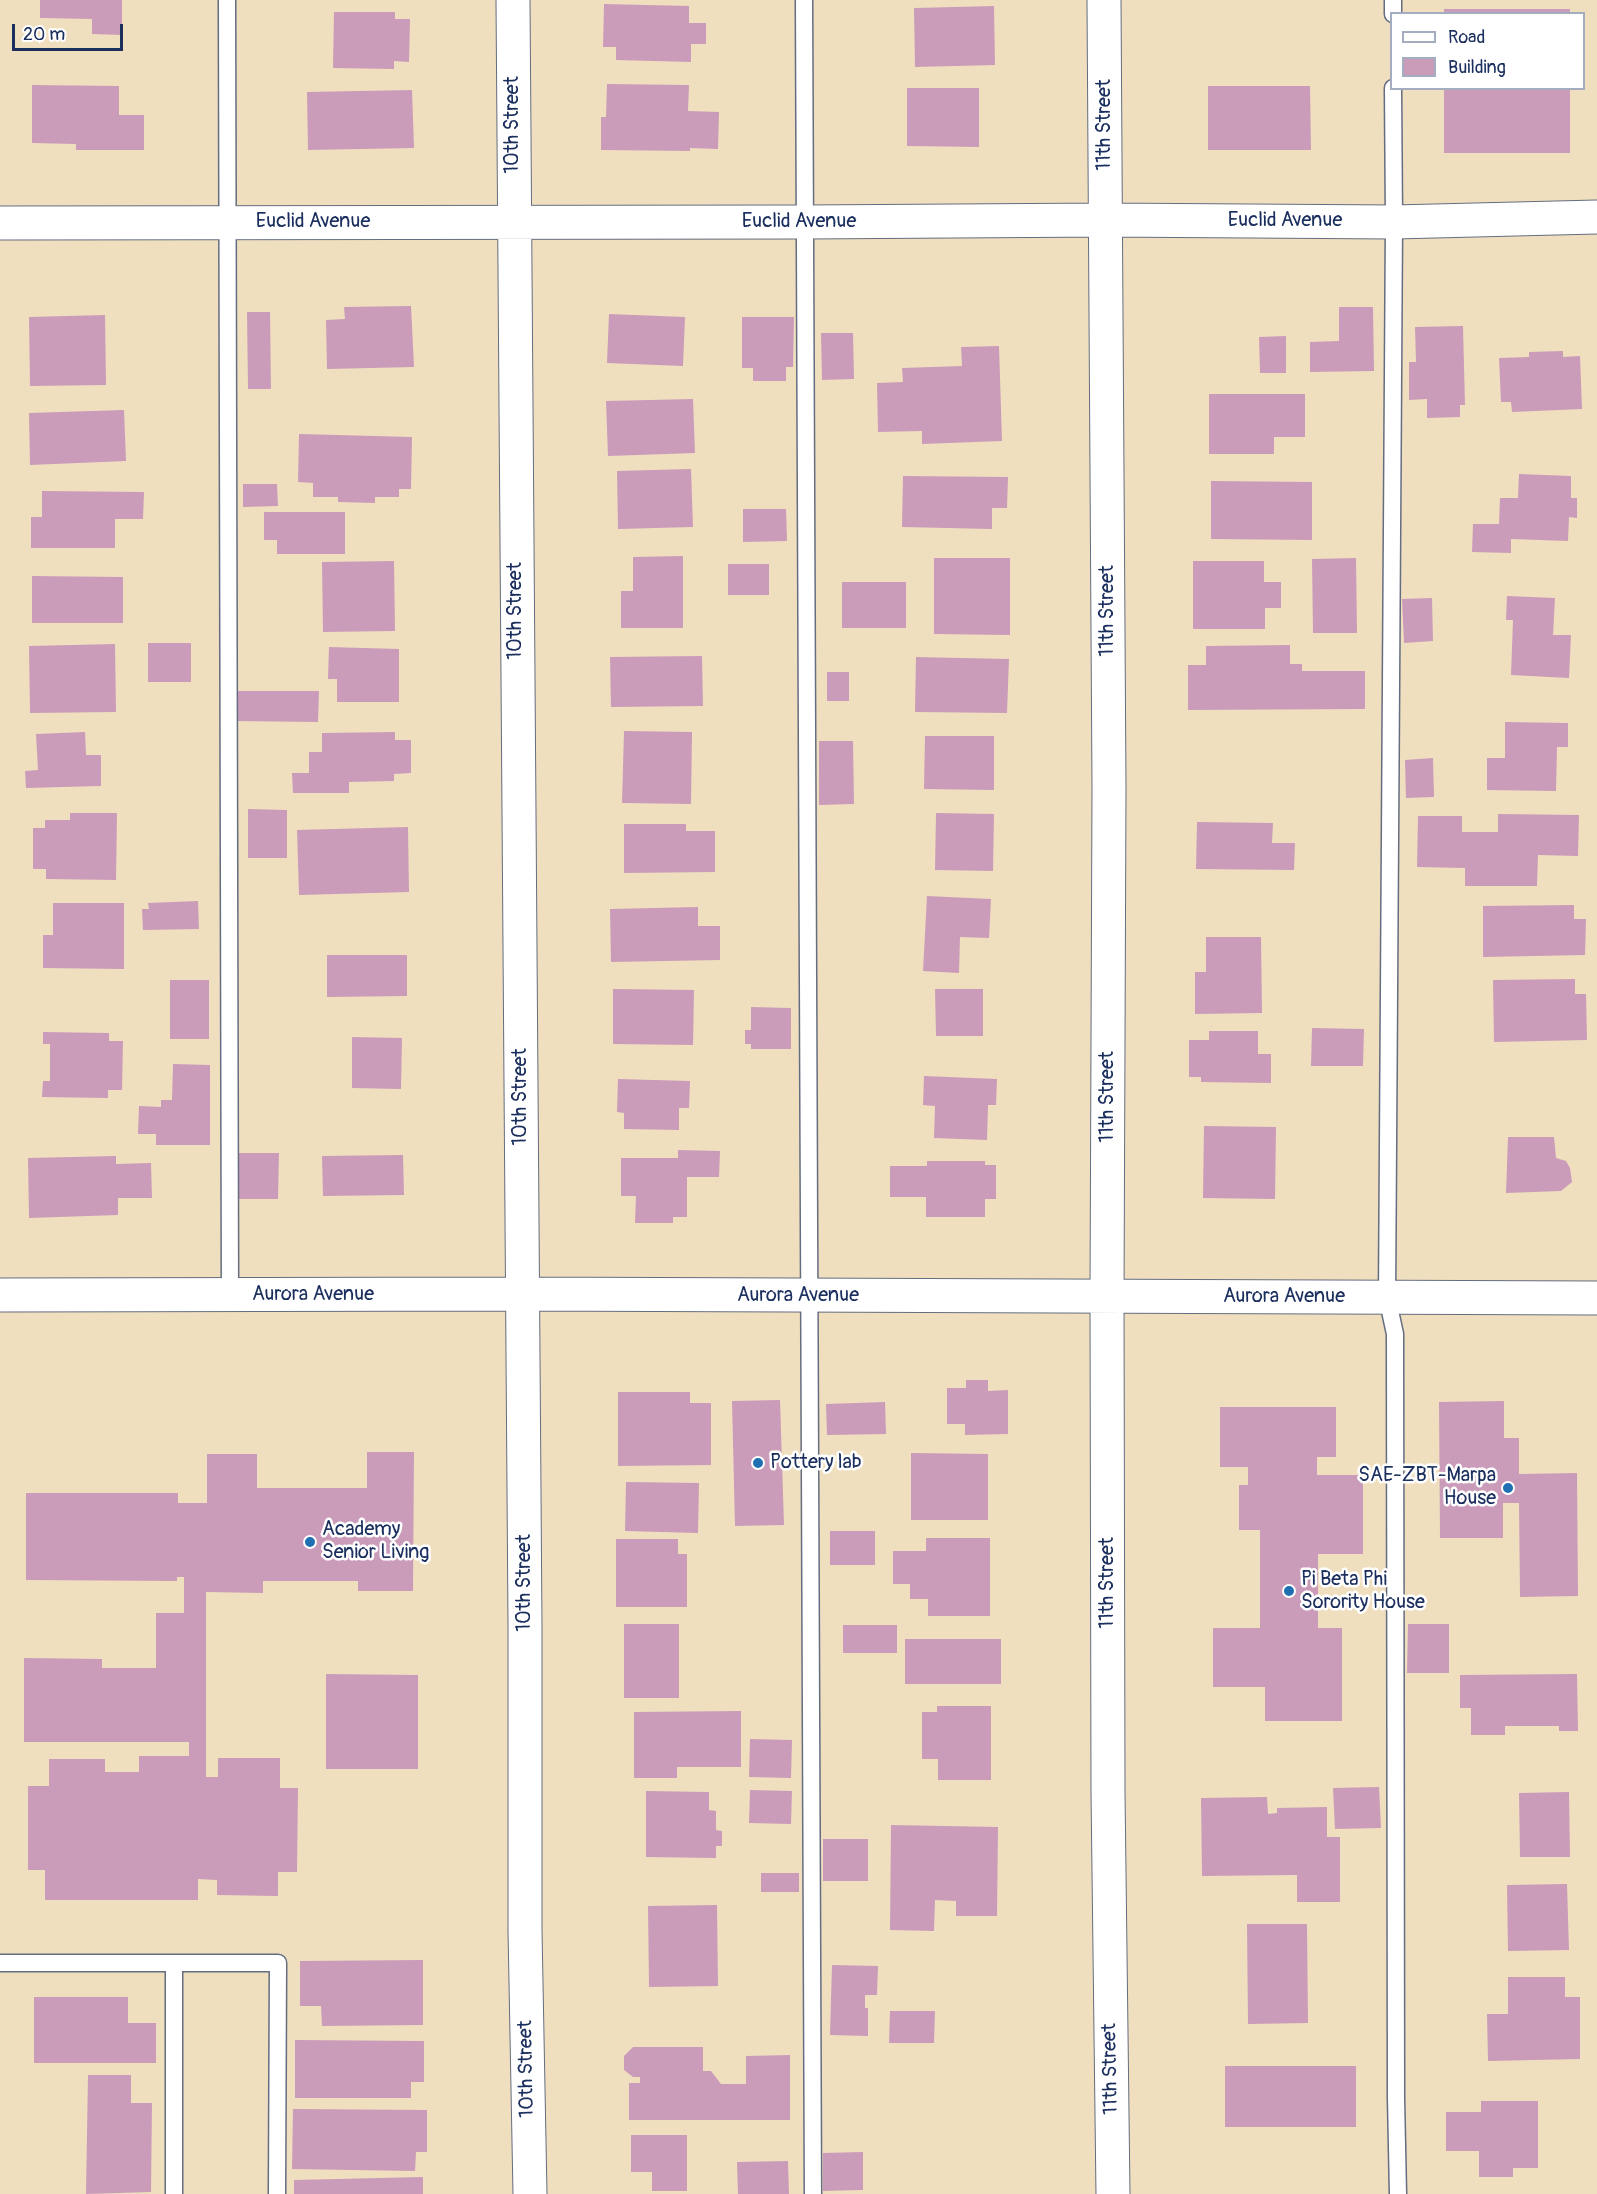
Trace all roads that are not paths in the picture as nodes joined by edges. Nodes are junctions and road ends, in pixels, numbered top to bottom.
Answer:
1 (227, 0) edge
2 (513, 0) edge
3 (804, 0) edge
4 (1104, 0) edge
5 (1394, 90) edge
6 (1597, 217) edge
7 (1105, 220) junction
8 (229, 222) junction
9 (513, 222) junction
10 (805, 222) junction
11 (1394, 222) junction
12 (0, 223) edge
13 (522, 1294) junction
14 (0, 1295) edge
15 (230, 1295) junction
16 (811, 1297) junction
17 (1107, 1297) junction
18 (1387, 1297) junction
19 (1597, 1298) edge
20 (0, 1963) edge
21 (174, 1963) junction
22 (174, 2194) edge
23 (277, 2194) edge
24 (530, 2194) edge
25 (813, 2194) edge
26 (1113, 2194) edge
27 (1398, 2194) edge

1 - 8 lane
2 - 9 street, 10th Street
3 - 10 lane
4 - 7 street, 11th Street
5 - 11 lane
6 - 11 street, Euclid Avenue
7 - 10 street, Euclid Avenue
7 - 11 street, Euclid Avenue
7 - 17 street, 11th Street
8 - 9 street, Euclid Avenue
8 - 12 street, Euclid Avenue
8 - 15 lane
9 - 10 street, Euclid Avenue
9 - 13 street, 10th Street
10 - 16 lane
11 - 18 lane
13 - 15 street, Aurora Avenue
13 - 16 street, Aurora Avenue
13 - 24 street, 10th Street
14 - 15 street, Aurora Avenue
16 - 17 street, Aurora Avenue
16 - 25 lane
17 - 18 street, Aurora Avenue
17 - 26 street, 11th Street
18 - 19 street, Aurora Avenue
18 - 27 lane
20 - 21 lane
21 - 22 lane
21 - 23 lane

